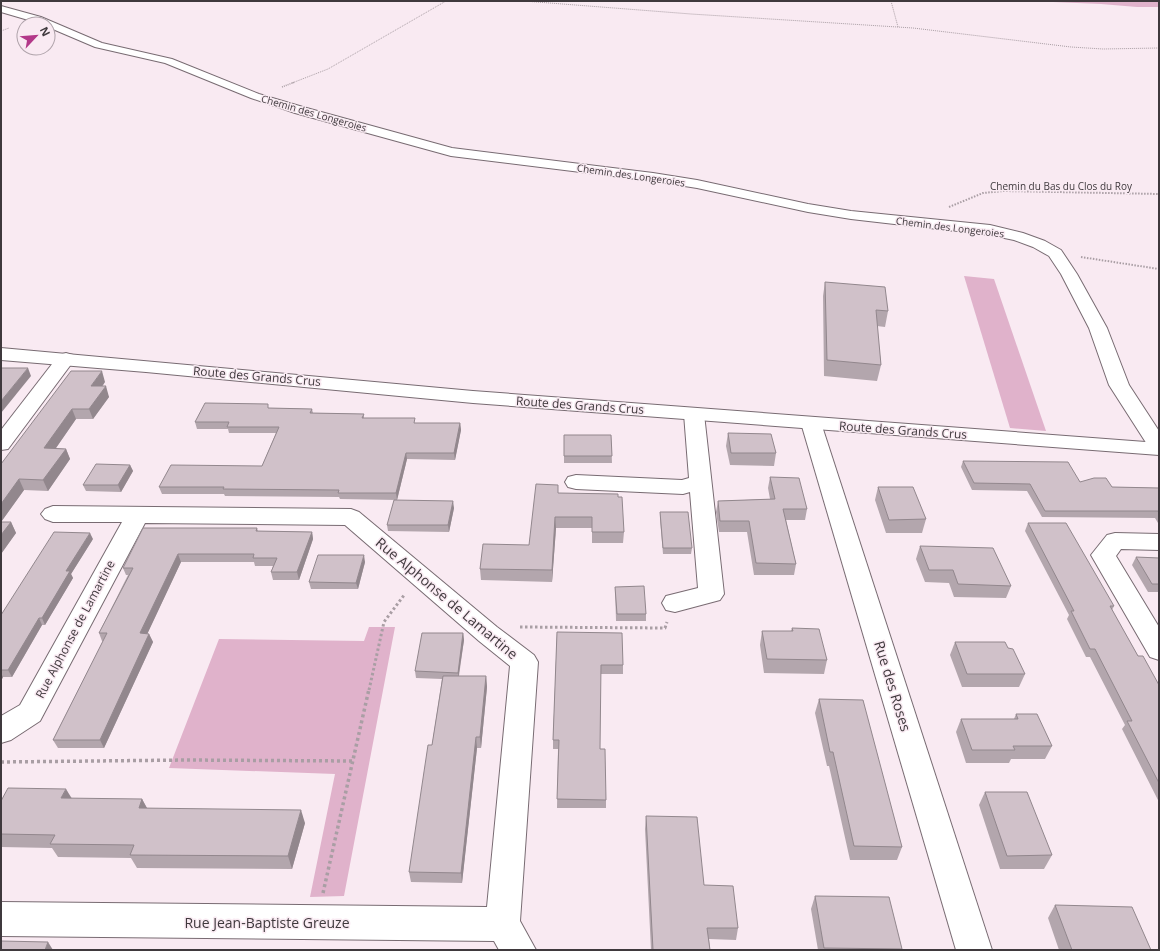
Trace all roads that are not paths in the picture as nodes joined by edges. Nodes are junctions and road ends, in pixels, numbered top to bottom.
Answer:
1 (1, 9) edge
2 (1, 354) edge
3 (66, 359) junction
4 (694, 414) junction
5 (811, 422) junction
6 (1, 444) edge
7 (1159, 448) edge
8 (576, 482) dead end
9 (700, 482) junction
10 (54, 514) dead end
11 (137, 516) junction
12 (1159, 542) edge
13 (675, 603) road end
14 (1159, 650) edge
15 (1, 731) edge
16 (1, 919) edge
17 (510, 937) edge
18 (974, 950) edge

1 - 7 street, Chemin des Longeroies
2 - 3 street, Route des Grands Crus
3 - 4 street, Route des Grands Crus
3 - 6 street
4 - 5 street, Route des Grands Crus
4 - 9 street
5 - 7 street, Route des Grands Crus
5 - 18 street, Rue des Roses
8 - 9 street
9 - 13 street
10 - 11 street, Rue Alphonse de Lamartine
11 - 15 street, Rue Alphonse de Lamartine
11 - 17 street, Rue Alphonse de Lamartine
12 - 14 street
16 - 17 street, Rue Jean-Baptiste Greuze

